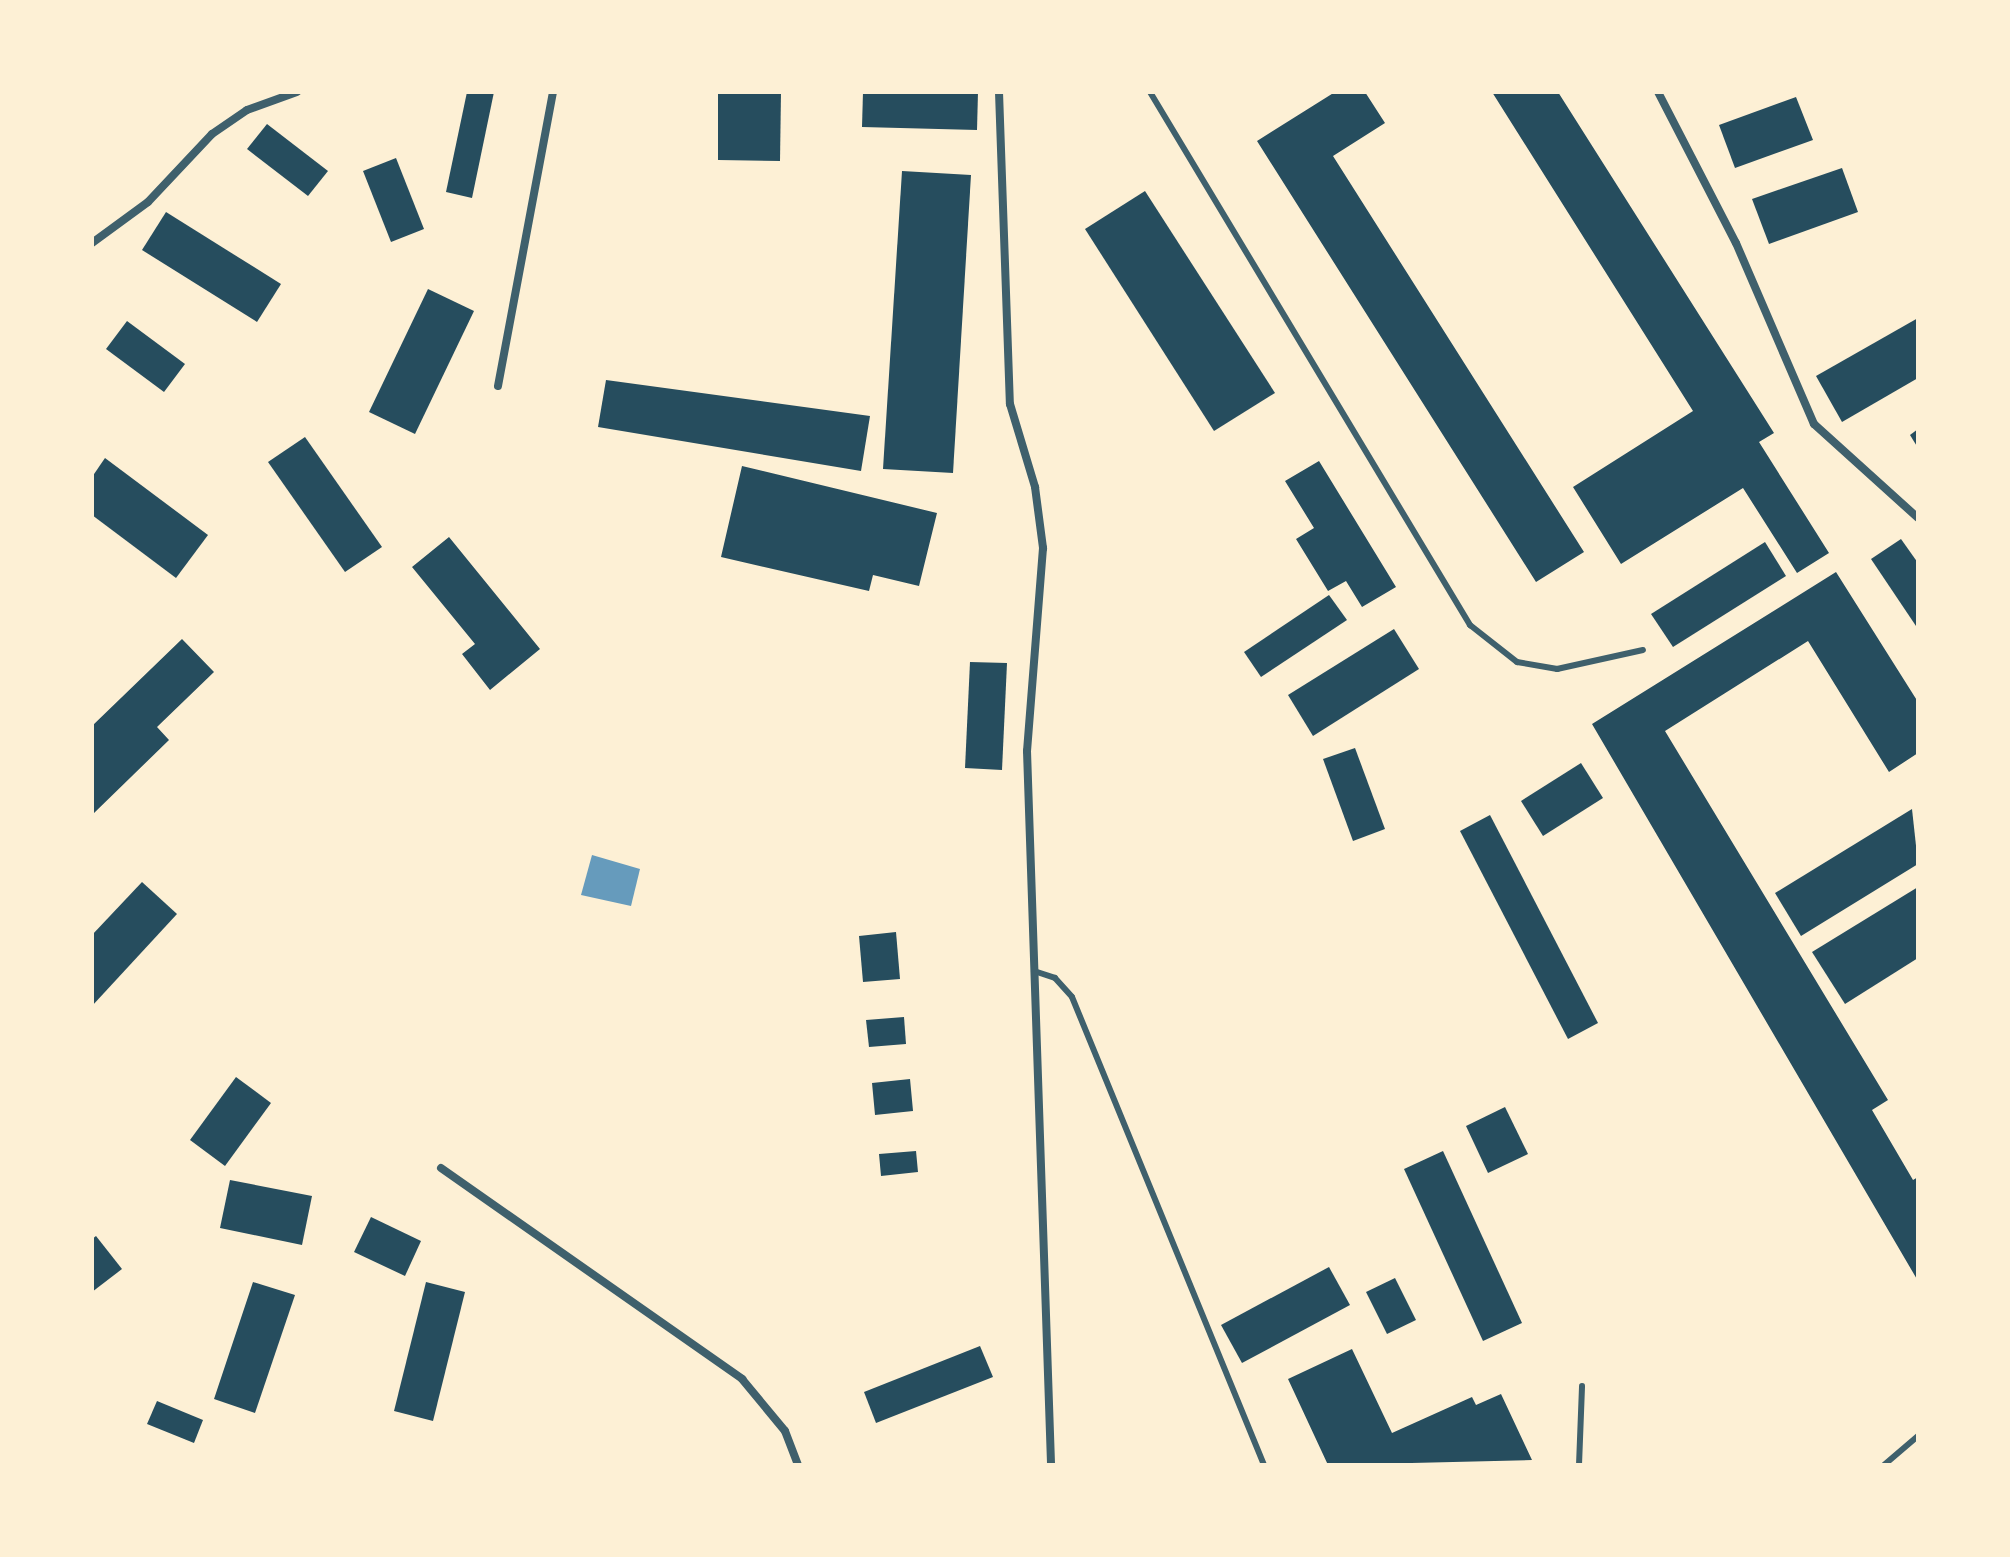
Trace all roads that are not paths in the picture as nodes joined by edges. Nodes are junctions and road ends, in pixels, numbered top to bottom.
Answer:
1 (297, 92) edge
2 (553, 92) edge
3 (999, 92) edge
4 (1150, 92) edge
5 (1658, 92) edge
6 (92, 243) edge
7 (498, 386) dead end
8 (1918, 518) edge
9 (1643, 650) dead end
10 (1034, 971) junction
11 (441, 1168) dead end
12 (1582, 1386) dead end
13 (1918, 1436) edge
14 (798, 1465) edge
15 (1051, 1465) edge
16 (1264, 1465) edge
17 (1579, 1465) edge
18 (1884, 1465) edge

1 - 6 street
2 - 7 street
3 - 10 street
4 - 9 lane
5 - 8 street
10 - 15 street
10 - 16 lane
11 - 14 street
12 - 17 lane
13 - 18 lane

